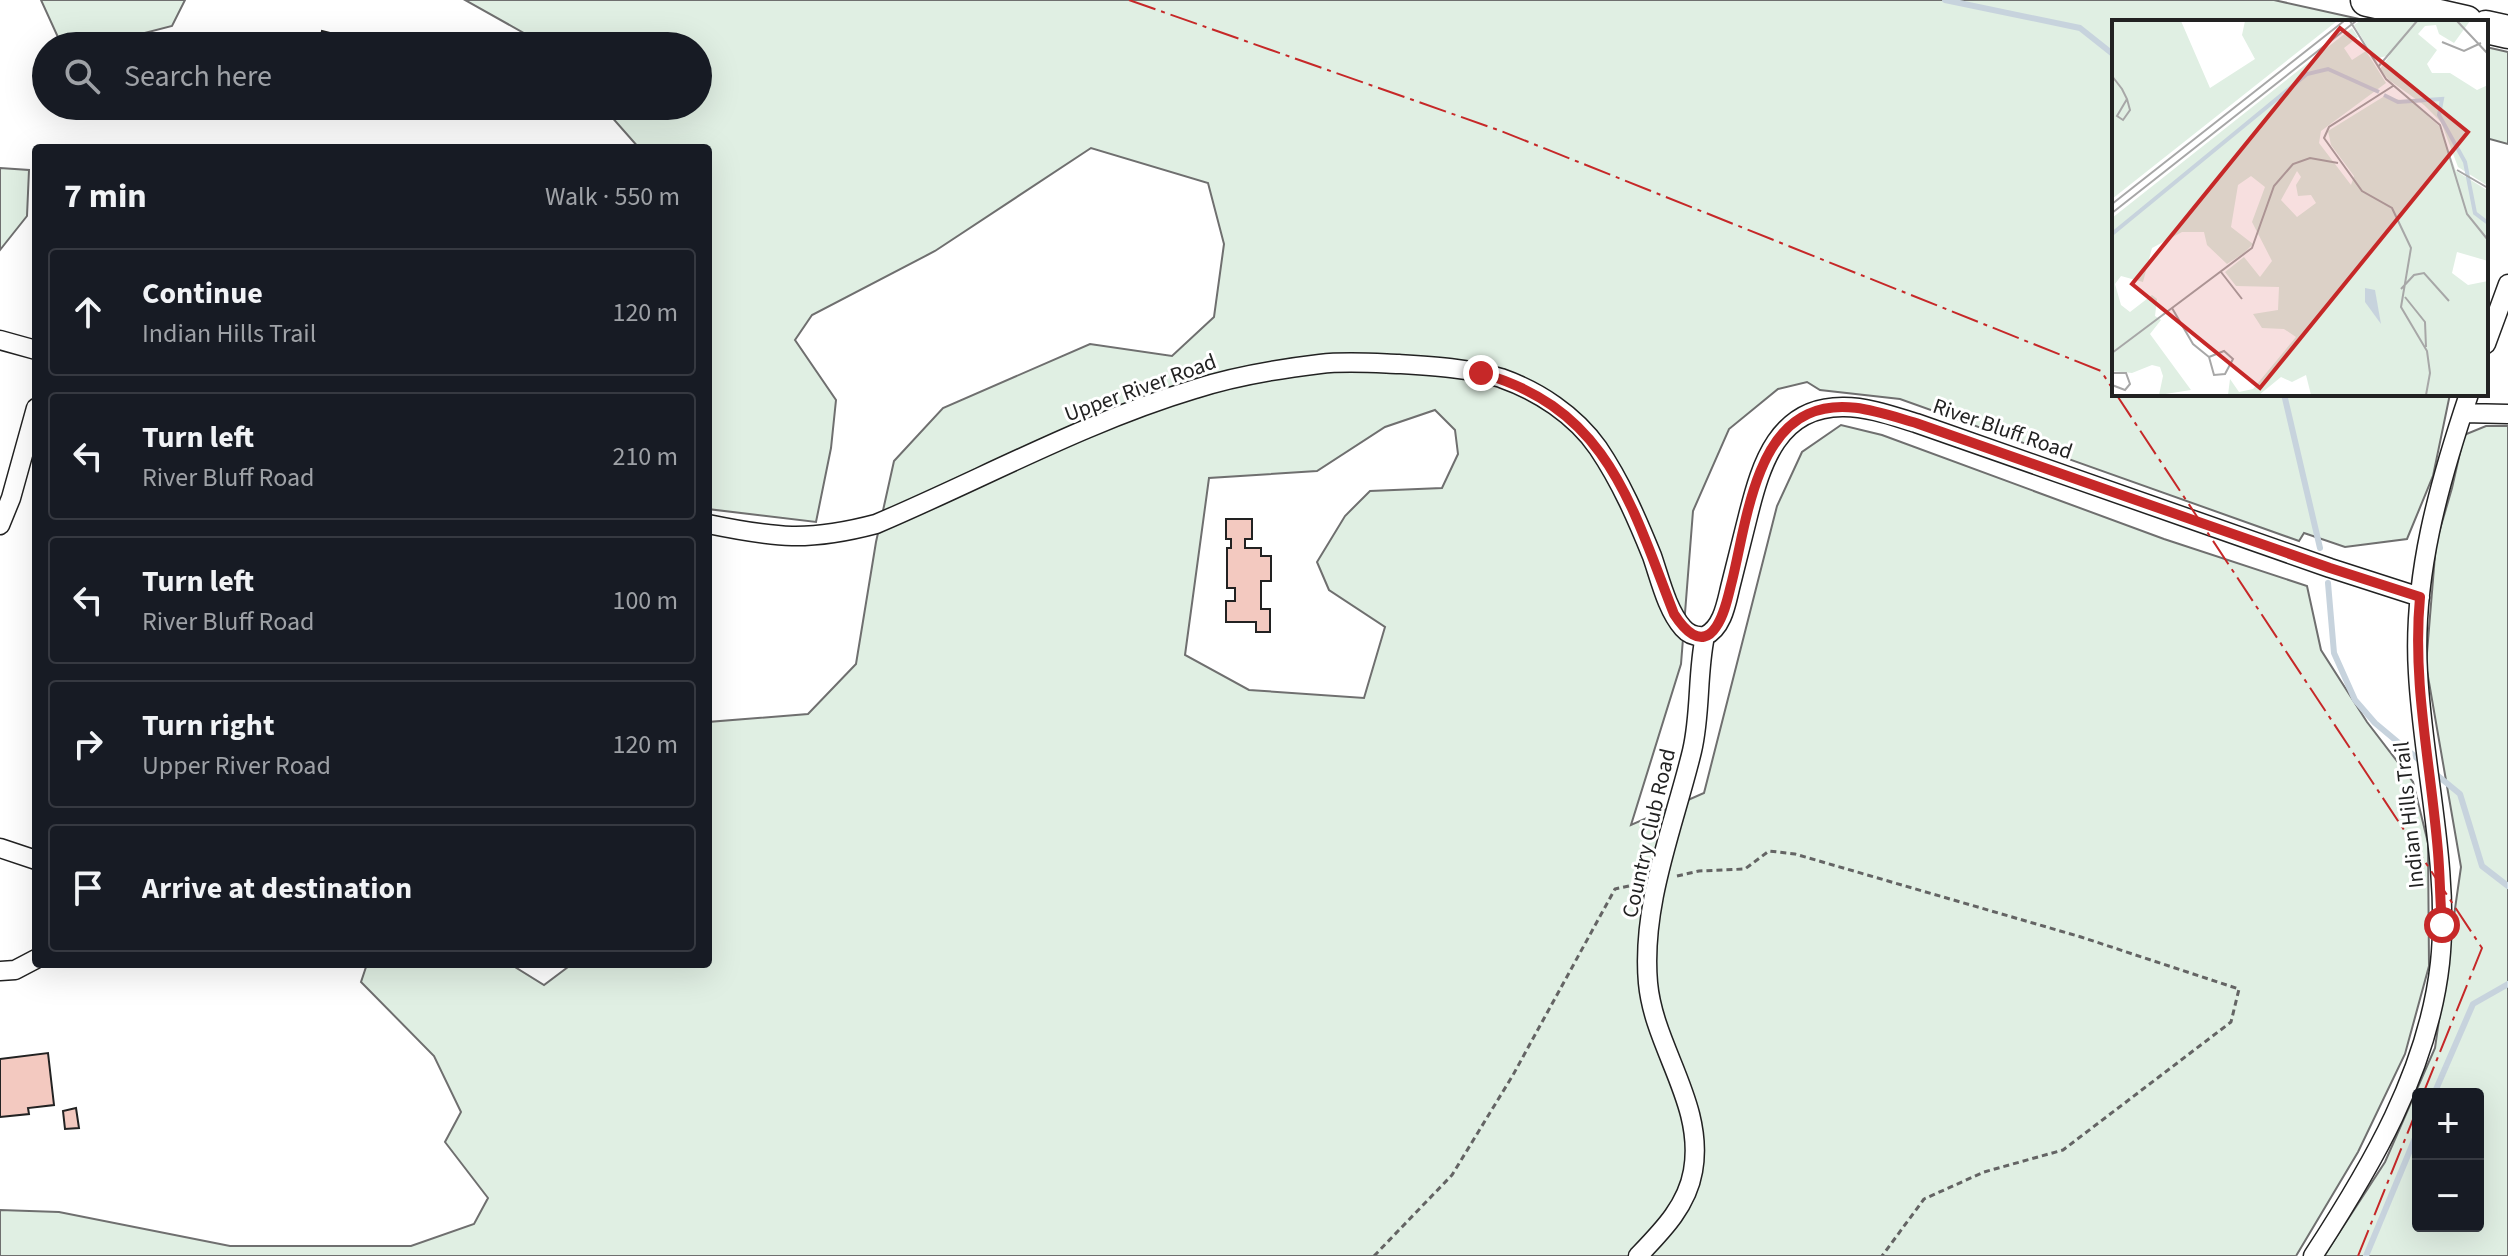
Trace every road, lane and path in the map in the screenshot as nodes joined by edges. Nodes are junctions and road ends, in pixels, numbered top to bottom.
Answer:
1 (2367, 0) edge
2 (2457, 20) edge
3 (2488, 27) edge
4 (2508, 32) edge
5 (2508, 284) edge
6 (2488, 339) edge
7 (0, 340) edge
8 (32, 349) edge
9 (2468, 396) edge
10 (2463, 413) junction
11 (2508, 414) edge
12 (32, 422) edge
13 (0, 525) edge
14 (712, 525) edge
15 (2420, 597) junction
16 (1705, 636) junction
17 (0, 848) edge
18 (32, 859) edge
19 (1671, 877) dead end
20 (1643, 883) dead end
21 (32, 961) edge
22 (0, 971) edge
23 (1374, 1256) edge
24 (1638, 1256) edge
25 (1882, 1256) edge
26 (2313, 1256) edge

1 - 2 highway
3 - 4 highway
5 - 6 street
7 - 8 street
9 - 10 street, Indian Hills Trail
10 - 11 street
10 - 15 street, Indian Hills Trail
12 - 13 street
14 - 16 street, Upper River Road
15 - 16 street, River Bluff Road
15 - 26 street, Indian Hills Trail
16 - 24 street, Country Club Road
17 - 18 street
19 - 25 path
20 - 23 path
21 - 22 street

